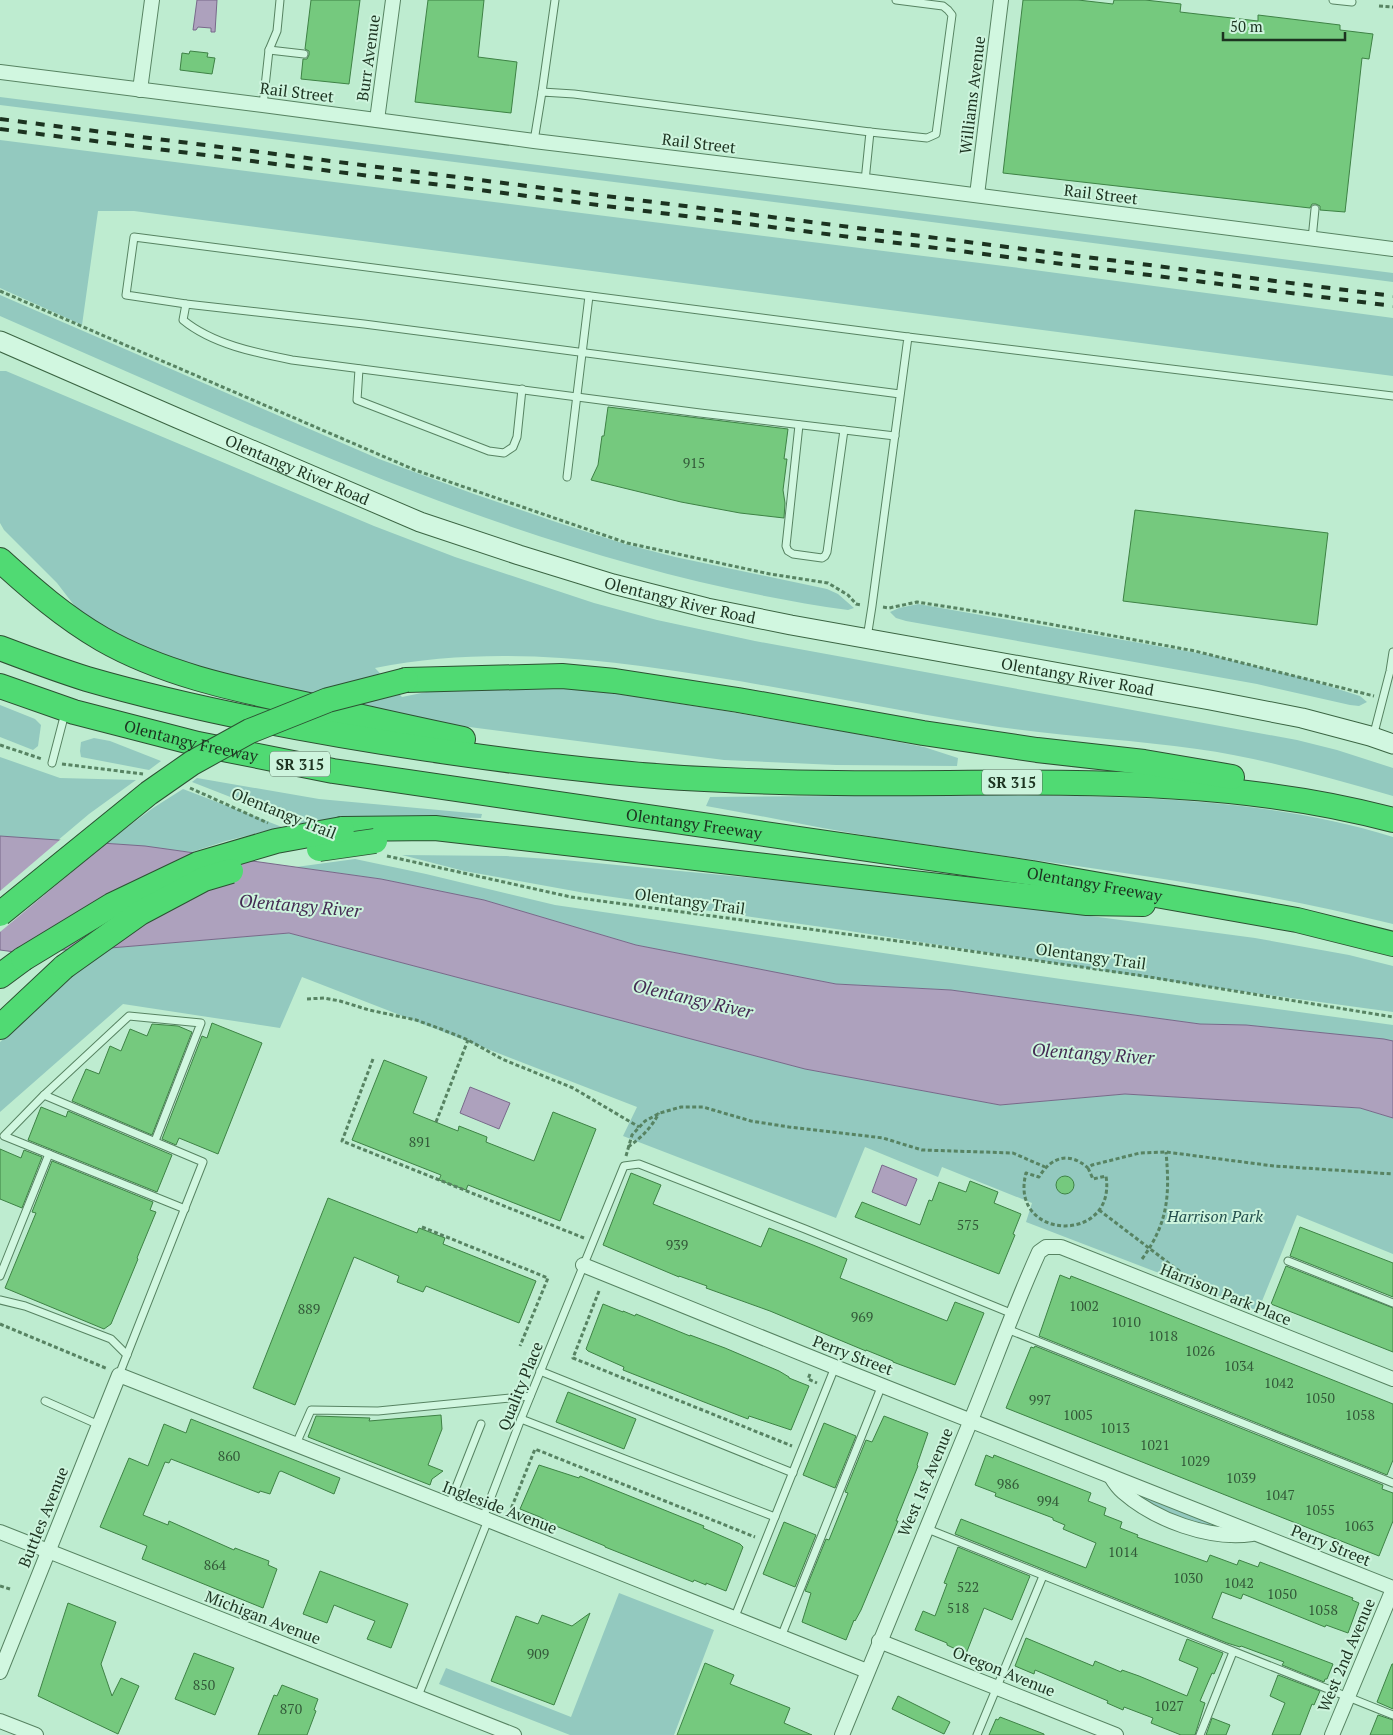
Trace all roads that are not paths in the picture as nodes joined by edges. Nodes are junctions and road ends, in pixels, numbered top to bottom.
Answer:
1 (152, 0) edge
2 (280, 0) edge
3 (393, 0) edge
4 (555, 0) edge
5 (896, 0) edge
6 (1001, 0) edge
7 (1334, 0) edge
8 (1352, 2) dead end
9 (269, 50) junction
10 (304, 54) dead end
11 (0, 72) edge
12 (140, 90) junction
13 (542, 92) junction
14 (263, 105) junction
15 (377, 120) junction
16 (870, 132) junction
17 (534, 141) junction
18 (865, 180) junction
19 (977, 195) junction
20 (1315, 209) dead end
21 (1312, 239) junction
22 (1393, 249) edge
23 (589, 296) junction
24 (186, 304) junction
25 (908, 338) junction
26 (0, 341) edge
27 (582, 353) junction
28 (358, 369) junction
29 (522, 389) junction
30 (900, 394) junction
31 (1393, 396) edge
32 (577, 397) junction
33 (799, 425) junction
34 (844, 430) junction
35 (895, 436) junction
36 (567, 477) dead end
37 (0, 560) edge
38 (867, 638) junction
39 (0, 648) edge
40 (1393, 652) edge
41 (0, 686) edge
42 (66, 709) junction
43 (1373, 737) junction
44 (1393, 744) edge
45 (52, 763) road end
46 (612, 772) junction
47 (1354, 809) junction
48 (1393, 820) edge
49 (504, 835) junction
50 (1222, 906) junction
51 (0, 914) edge
52 (1393, 944) edge
53 (0, 976) edge
54 (0, 1027) edge
55 (44, 1095) junction
56 (2, 1135) edge
57 (155, 1141) junction
58 (49, 1154) junction
59 (185, 1209) junction
60 (1046, 1246) joint
61 (1288, 1261) dead end
62 (583, 1265) junction
63 (0, 1276) edge
64 (0, 1300) edge
65 (1393, 1303) edge
66 (1013, 1314) junction
67 (1007, 1330) junction
68 (127, 1355) junction
69 (835, 1367) junction
70 (540, 1371) junction
71 (120, 1375) junction
72 (1393, 1379) edge
73 (882, 1385) junction
74 (530, 1396) junction
75 (44, 1401) dead end
76 (521, 1419) junction
77 (970, 1420) junction
78 (481, 1424) dead end
79 (99, 1425) junction
80 (296, 1444) junction
81 (793, 1473) junction
82 (1110, 1477) junction
83 (1393, 1483) edge
84 (449, 1505) junction
85 (775, 1517) junction
86 (485, 1519) junction
87 (925, 1528) junction
88 (0, 1532) edge
89 (1255, 1534) junction
90 (48, 1551) junction
91 (1043, 1576) junction
92 (1393, 1588) edge
93 (734, 1619) junction
94 (781, 1638) junction
95 (879, 1641) junction
96 (1233, 1652) junction
97 (867, 1671) junction
98 (0, 1672) edge
99 (997, 1687) junction
100 (418, 1696) junction
101 (1348, 1698) junction
102 (1393, 1716) edge
103 (0, 1720) edge
104 (36, 1735) edge
105 (514, 1735) edge
106 (842, 1735) edge
107 (977, 1735) edge
108 (1116, 1735) edge
109 (1200, 1735) edge
110 (1332, 1735) edge

1 - 12 street
2 - 9 lane
3 - 15 street, Burr Avenue
4 - 13 lane
5 - 16 lane
6 - 19 street, Williams Avenue
7 - 8 lane
9 - 10 lane
9 - 14 lane
11 - 12 street, Rail Street
12 - 14 street, Rail Street
13 - 16 lane
13 - 17 lane
14 - 15 street, Rail Street
15 - 17 street, Rail Street
16 - 18 lane
17 - 18 street, Rail Street
18 - 19 street, Rail Street
19 - 21 street, Rail Street
20 - 21 lane
21 - 22 street, Rail Street
23 - 24 lane
23 - 25 lane
23 - 27 lane
24 - 27 lane
24 - 28 lane
25 - 30 lane
25 - 31 lane
26 - 38 main road, Olentangy River Road
27 - 30 lane
27 - 32 lane
28 - 29 lane
28 - 29 lane
29 - 32 lane
30 - 35 lane
32 - 33 lane
32 - 36 lane
33 - 34 lane
33 - 34 lane
34 - 35 lane
35 - 38 lane
37 - 46 highway
38 - 43 main road, Olentangy River Road
39 - 46 highway, Olentangy Freeway / SR 315
40 - 43 lane
41 - 42 highway, Olentangy Freeway / SR 315
42 - 45 lane
42 - 50 highway, Olentangy Freeway / SR 315
43 - 44 main road, Olentangy River Road
46 - 47 highway, Olentangy Freeway / SR 315
47 - 48 highway, Olentangy Freeway / SR 315
47 - 51 highway, bridge
49 - 50 highway
49 - 53 highway, bridge
49 - 54 highway, bridge
50 - 52 highway, Olentangy Freeway / SR 315
55 - 56 lane
55 - 57 lane
55 - 57 lane
56 - 58 lane
57 - 59 lane
58 - 59 lane
58 - 63 lane
59 - 68 lane
60 - 66 street, West 1st Avenue
60 - 72 street, Harrison Park Place
61 - 65 lane
62 - 66 lane, Quality Place
62 - 69 street, Perry Street
62 - 70 lane, Quality Place
64 - 68 lane
66 - 67 street, West 1st Avenue
67 - 77 street, West 1st Avenue
67 - 83 lane
68 - 71 lane
69 - 73 street, Perry Street
69 - 81 lane
70 - 74 lane, Quality Place
70 - 81 lane
71 - 79 street, Buttles Avenue
71 - 80 street, Ingleside Avenue
73 - 77 street, Perry Street
73 - 94 lane
74 - 76 lane, Quality Place
74 - 80 lane
75 - 79 lane
76 - 85 lane
76 - 86 lane, Quality Place
77 - 82 street, Perry Street
77 - 87 street, West 1st Avenue
78 - 84 lane
79 - 90 street, Buttles Avenue
80 - 84 street, Ingleside Avenue
81 - 85 lane
82 - 89 street, Perry Street
82 - 89 street, Perry Street
84 - 86 street, Ingleside Avenue
85 - 93 lane
86 - 93 street, Ingleside Avenue
86 - 100 lane, Quality Place
87 - 91 lane
87 - 95 street, West 1st Avenue
88 - 90 street, Michigan Avenue
89 - 92 street, Perry Street
90 - 98 street, Buttles Avenue
90 - 100 street, Michigan Avenue
91 - 96 lane
91 - 99 lane
92 - 101 street, West 2nd Avenue
93 - 94 street, Ingleside Avenue
94 - 97 street, Ingleside Avenue
95 - 97 street, West 1st Avenue
95 - 99 street, Oregon Avenue
96 - 101 lane
96 - 109 lane
97 - 106 street, West 1st Avenue
99 - 107 lane
99 - 108 street, Oregon Avenue
100 - 105 street, Michigan Avenue
101 - 102 lane
101 - 110 street, West 2nd Avenue
103 - 104 street

